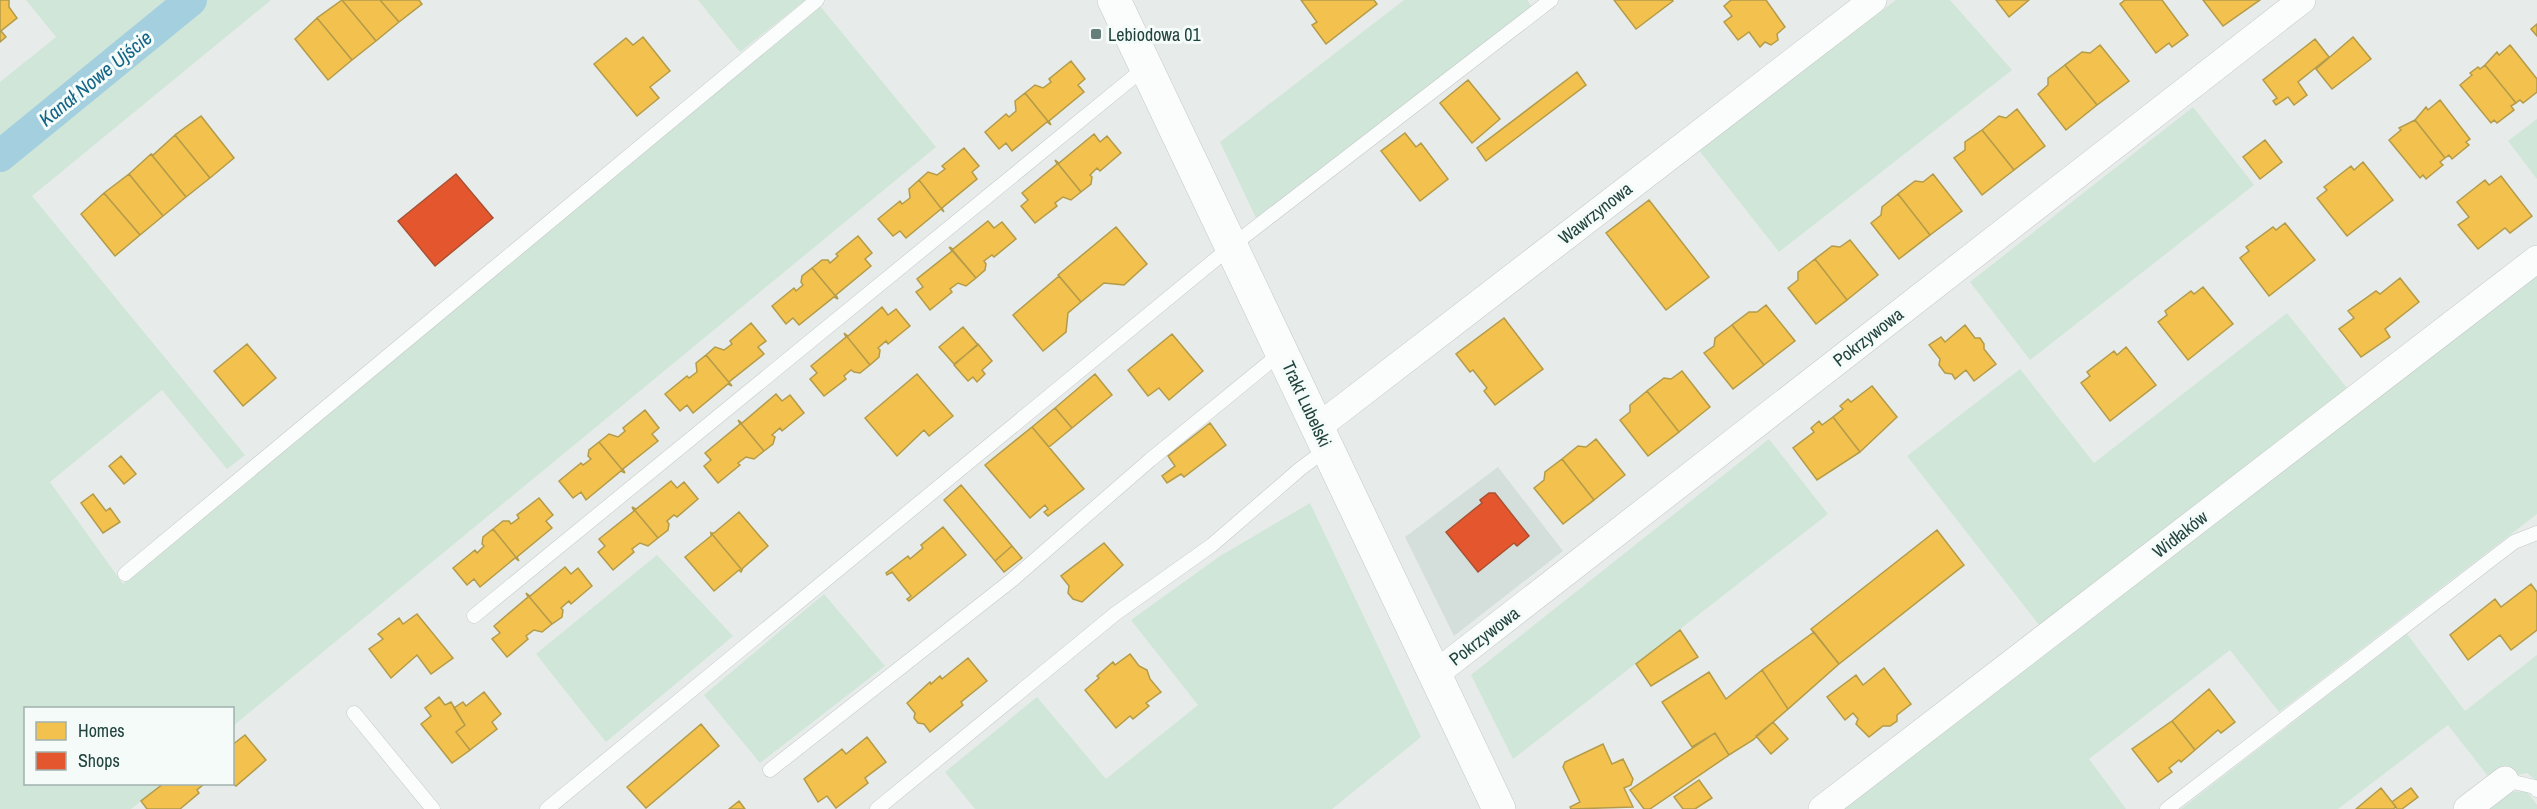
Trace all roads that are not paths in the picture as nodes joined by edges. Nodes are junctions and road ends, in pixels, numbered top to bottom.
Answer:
1 (817, 0) edge
2 (1114, 0) edge
3 (1551, 0) edge
4 (1873, 0) edge
5 (2301, 0) edge
6 (1147, 66) junction
7 (1233, 245) junction
8 (2537, 258) edge
9 (1282, 352) junction
10 (1323, 438) junction
11 (2537, 532) edge
12 (125, 574) dead end
13 (474, 616) dead end
14 (1434, 675) junction
15 (354, 713) dead end
16 (770, 770) dead end
17 (2505, 780) joint
18 (2537, 790) edge
19 (432, 809) edge
20 (547, 809) edge
21 (878, 809) edge
22 (1499, 809) edge
23 (1822, 809) edge
24 (2168, 809) edge
25 (2466, 809) edge

1 - 12 lane
2 - 6 street, Trakt Lubelski
3 - 7 lane
4 - 10 street, Wawrzynowa
5 - 14 street, Pokrzywowa
6 - 7 street, Trakt Lubelski
6 - 13 lane
7 - 9 street, Trakt Lubelski
7 - 20 lane
8 - 23 street, Widłaków
9 - 10 street, Trakt Lubelski
9 - 16 lane
10 - 14 street, Trakt Lubelski
10 - 21 lane
11 - 24 lane
14 - 22 street, Trakt Lubelski
15 - 19 lane
17 - 18 lane
17 - 25 street

